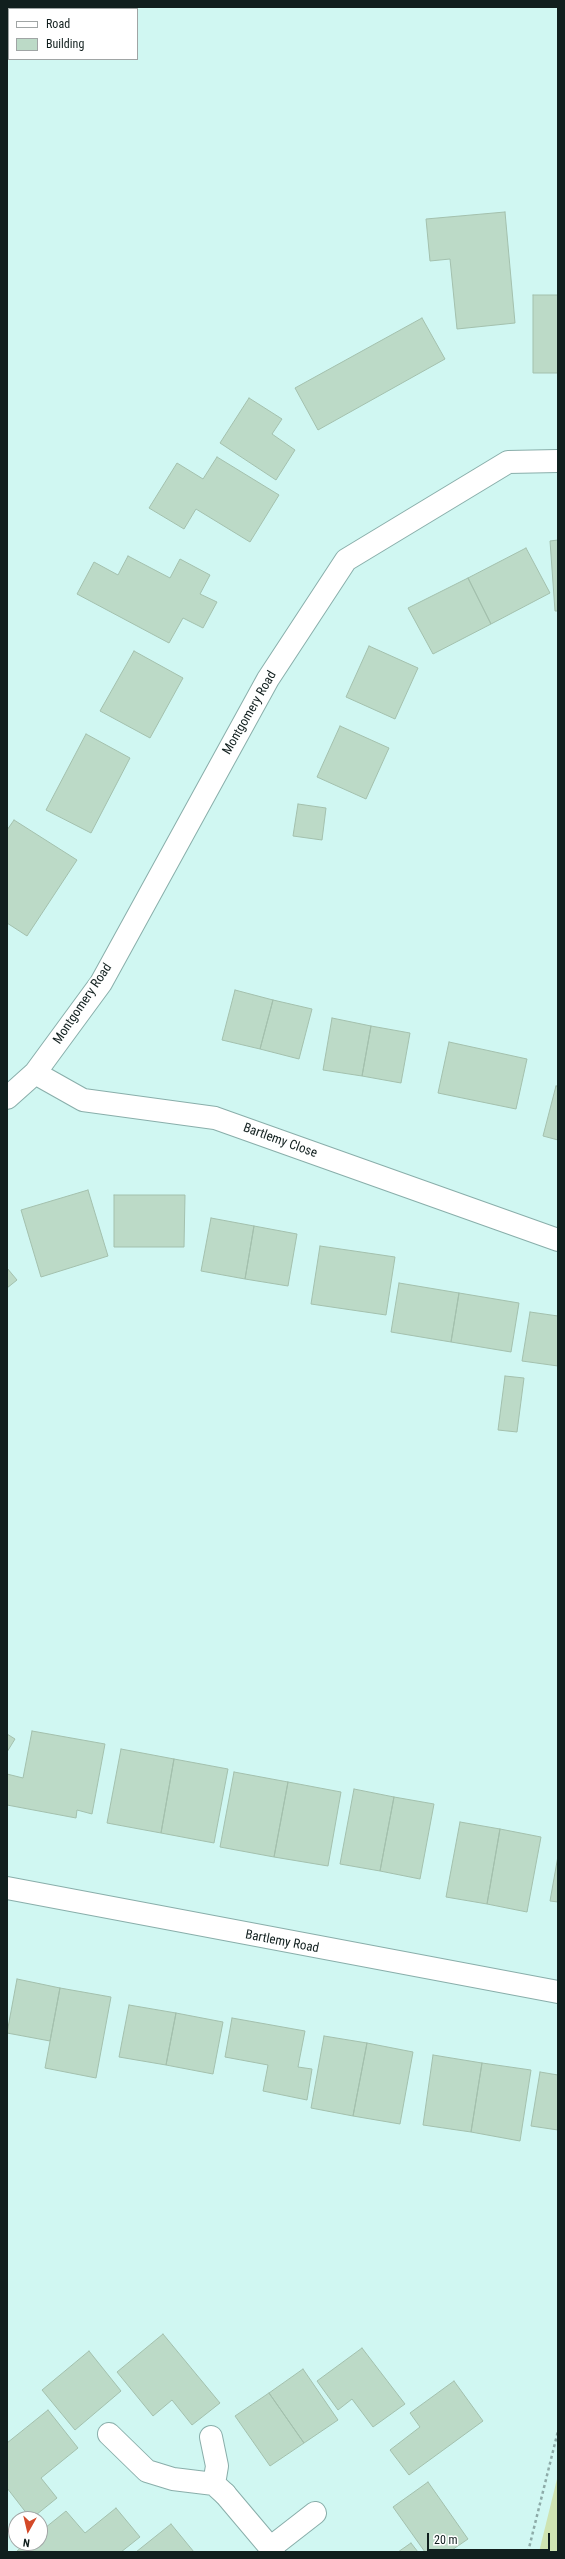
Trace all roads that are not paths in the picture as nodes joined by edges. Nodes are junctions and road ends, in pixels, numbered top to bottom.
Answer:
1 (558, 461) edge
2 (35, 1073) junction
3 (7, 1098) edge
4 (558, 1240) edge
5 (7, 1888) edge
6 (558, 1992) edge
7 (110, 2434) dead end
8 (211, 2437) dead end
9 (220, 2489) junction
10 (315, 2513) dead end
11 (272, 2550) edge

1 - 2 street, Montgomery Road
2 - 3 street
2 - 4 street, Bartlemy Close
5 - 6 street, Bartlemy Road
7 - 9 street
8 - 9 street
9 - 11 street
10 - 11 street

